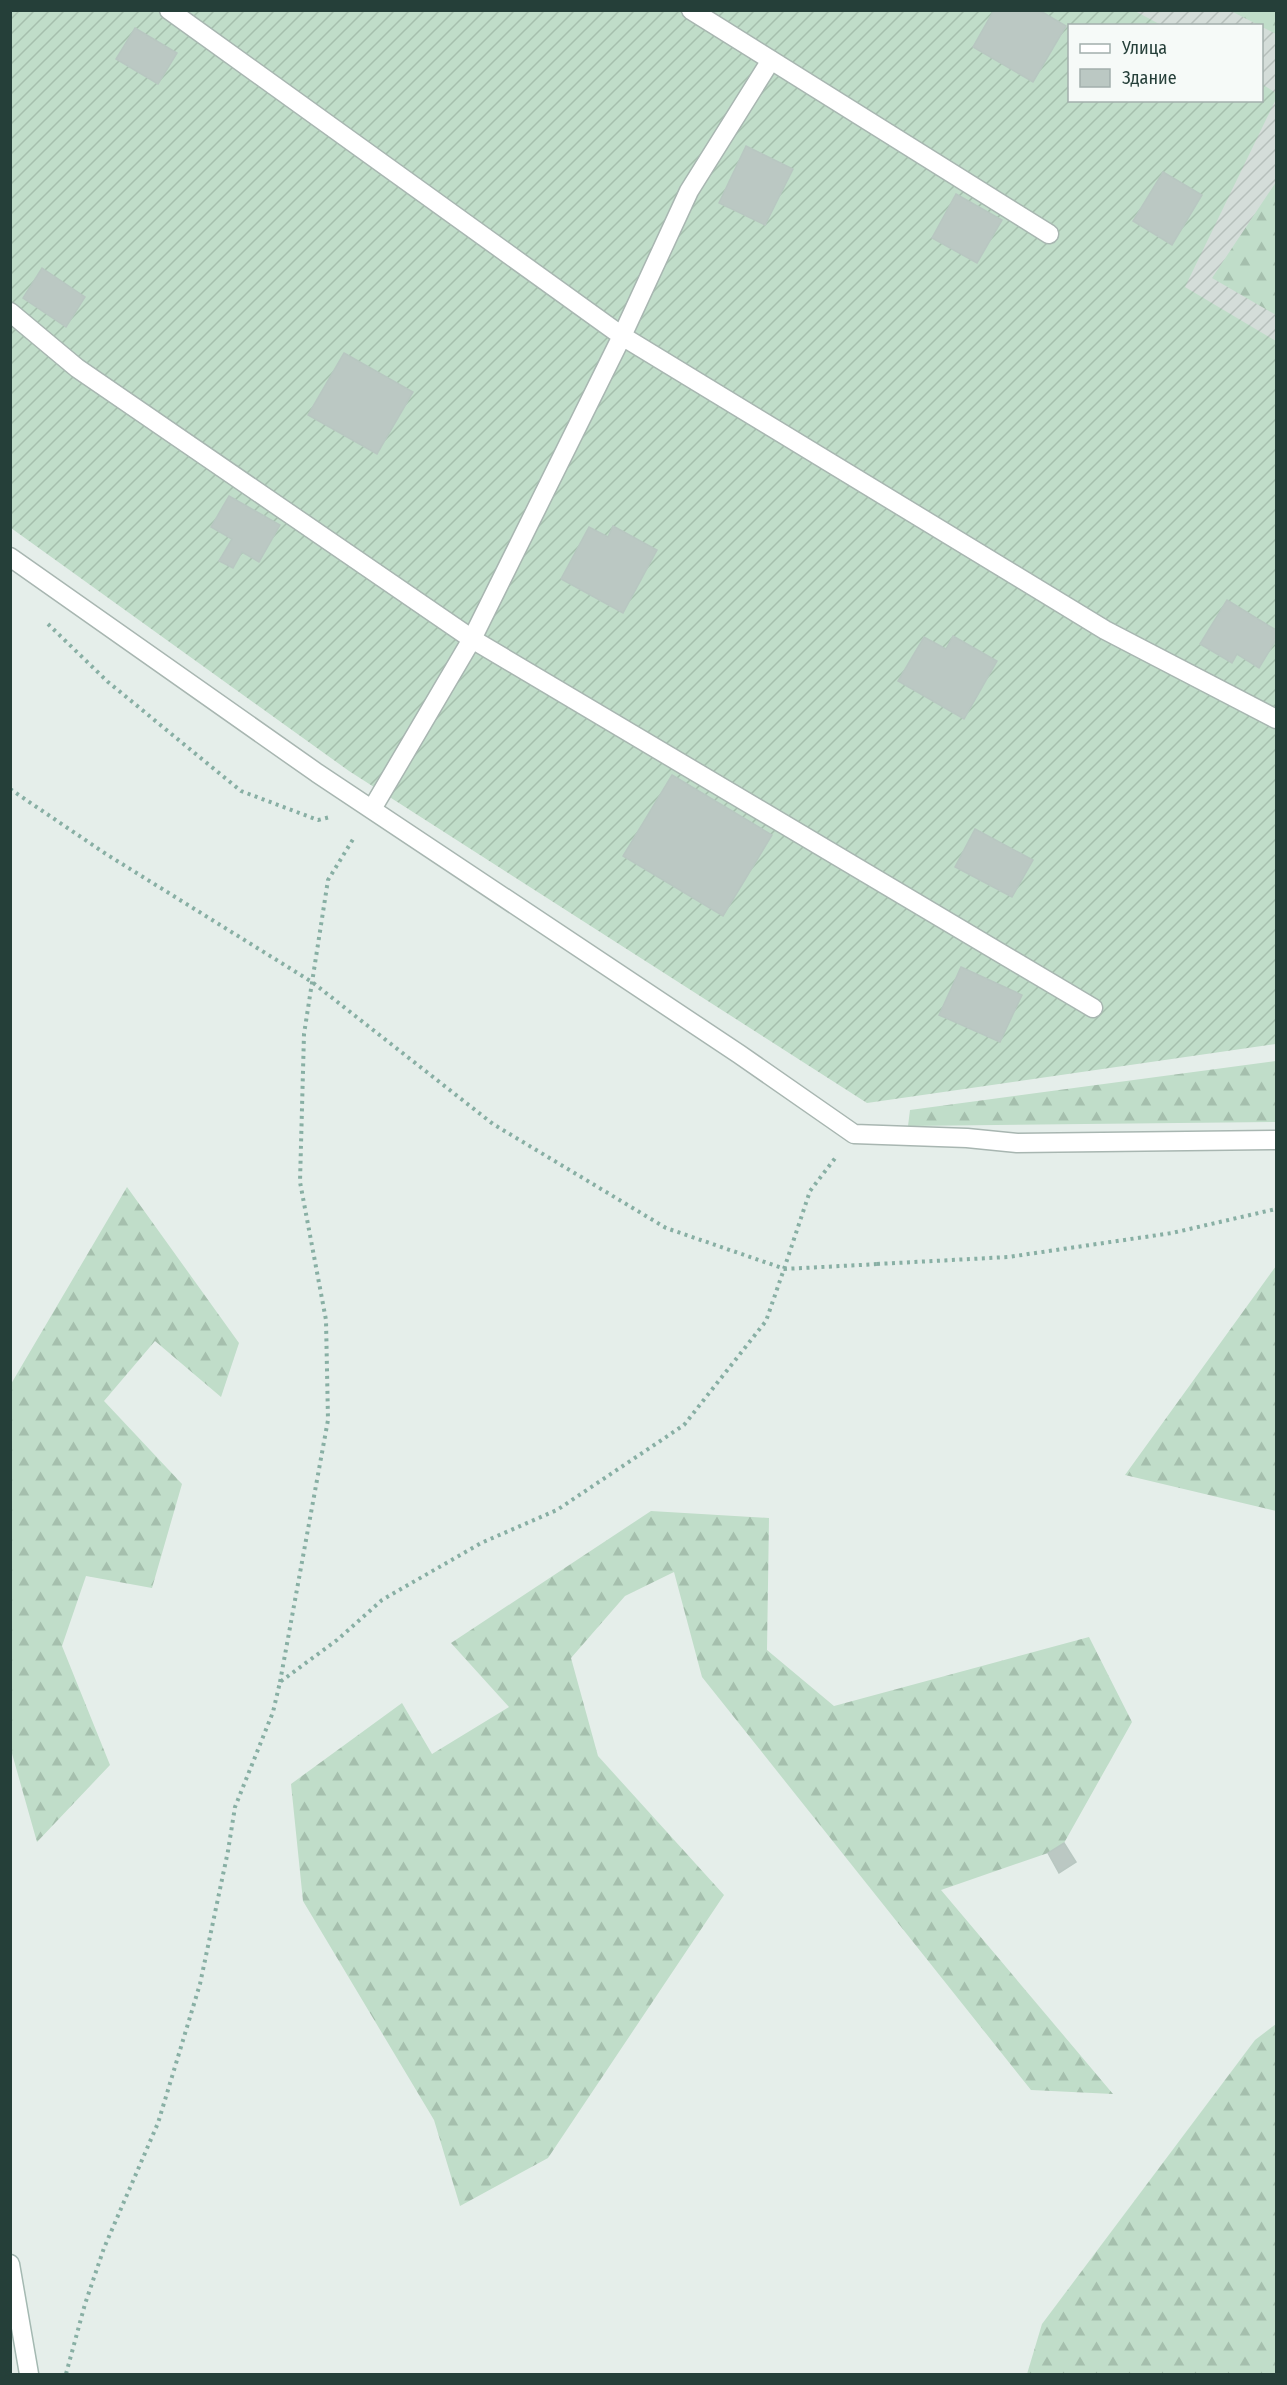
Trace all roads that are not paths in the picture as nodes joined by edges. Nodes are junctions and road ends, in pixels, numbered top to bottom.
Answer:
1 (169, 10) edge
2 (691, 10) edge
3 (771, 60) junction
4 (1049, 234) dead end
5 (10, 312) edge
6 (622, 336) junction
7 (10, 557) edge
8 (472, 639) junction
9 (1276, 719) edge
10 (372, 809) junction
11 (1093, 1008) dead end
12 (1276, 1140) edge
13 (10, 2264) edge
14 (29, 2374) edge

1 - 6 street
2 - 3 street
3 - 4 street
3 - 6 street
5 - 8 street
6 - 8 street
6 - 9 street
7 - 10 street
8 - 10 street
8 - 11 street
10 - 12 street
13 - 14 street

